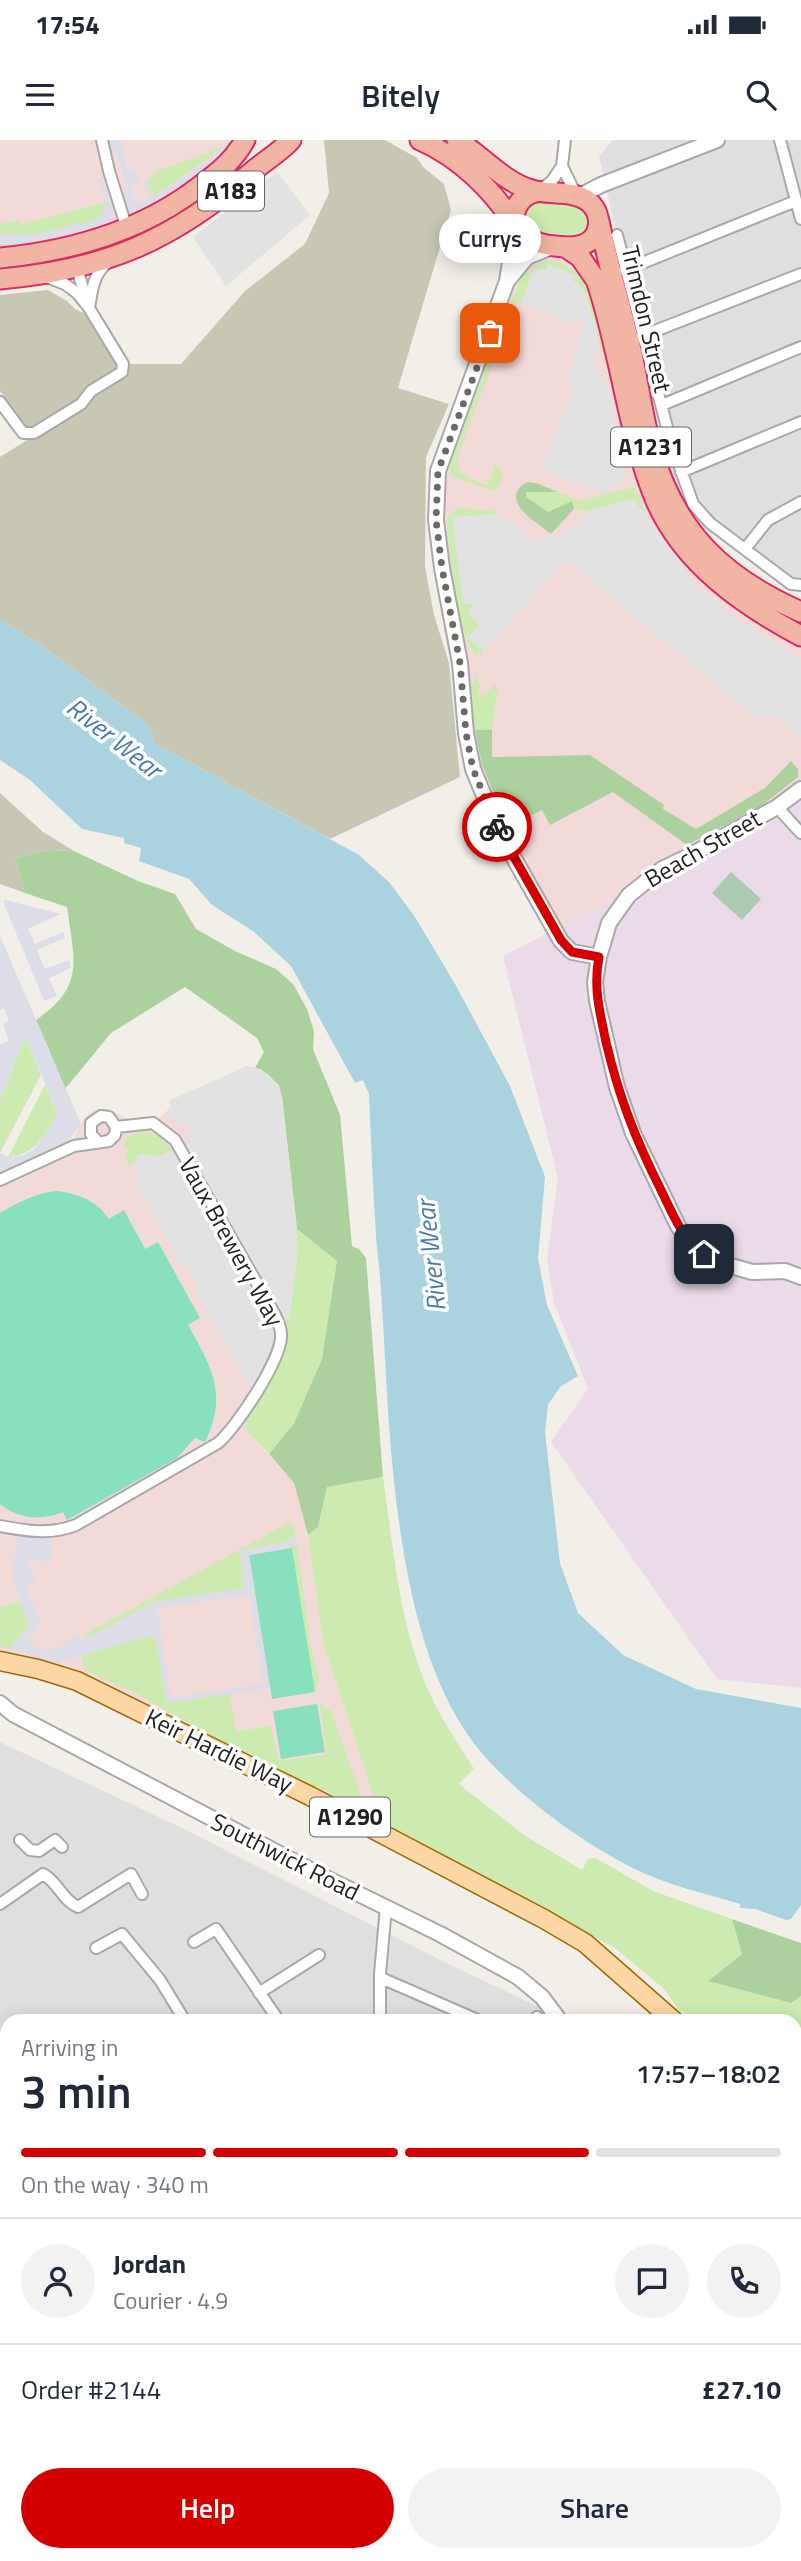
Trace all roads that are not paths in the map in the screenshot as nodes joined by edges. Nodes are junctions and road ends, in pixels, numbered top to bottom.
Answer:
1 (103, 140) edge
2 (244, 140) edge
3 (291, 140) edge
4 (420, 140) edge
5 (457, 140) edge
6 (565, 140) edge
7 (717, 140) edge
8 (780, 140) edge
9 (562, 166) junction
10 (796, 176) edge
11 (609, 183) junction
12 (537, 192) junction
13 (577, 197) junction
14 (796, 201) junction
15 (801, 219) edge
16 (598, 221) junction
17 (515, 225) junction
18 (127, 229) junction
19 (617, 235) dead end
20 (561, 246) junction
21 (120, 256) junction
22 (0, 258) edge
23 (78, 268) junction
24 (625, 270) junction
25 (801, 274) edge
26 (41, 275) junction
27 (0, 279) edge
28 (507, 281) junction
29 (89, 308) junction
30 (642, 336) junction
31 (801, 347) edge
32 (0, 402) edge
33 (662, 405) junction
34 (801, 422) edge
35 (681, 472) junction
36 (801, 502) edge
37 (745, 549) junction
38 (799, 586) edge
39 (782, 604) junction
40 (801, 612) edge
41 (801, 621) edge
42 (801, 636) edge
43 (801, 789) edge
44 (777, 807) junction
45 (801, 833) edge
46 (599, 957) junction
47 (116, 1127) junction
48 (90, 1131) junction
49 (98, 1142) junction
50 (74, 1146) junction
51 (0, 1180) edge
52 (801, 1277) edge
53 (0, 1526) edge
54 (0, 1661) edge
55 (0, 1703) edge
56 (20, 1840) dead end
57 (62, 1847) dead end
58 (39, 1852) junction
59 (43, 1874) junction
60 (142, 1894) dead end
61 (0, 1904) edge
62 (386, 1908) junction
63 (194, 1942) dead end
64 (96, 1948) dead end
65 (319, 1955) dead end
66 (381, 1978) junction
67 (259, 1993) junction
68 (181, 2014) edge
69 (274, 2014) edge
70 (380, 2014) edge
71 (464, 2014) edge
72 (555, 2014) edge
73 (666, 2014) edge

1 - 18 street
2 - 18 highway, A183
3 - 21 highway, A183
4 - 17 highway
5 - 12 highway
6 - 9 street
7 - 11 street
8 - 10 street
9 - 12 street
9 - 13 street
10 - 14 street
11 - 13 street
11 - 16 street
12 - 13 highway
12 - 17 highway
13 - 16 highway
14 - 15 street
14 - 24 street
16 - 20 highway
16 - 39 highway, Trimdon Street / A1231
17 - 20 highway
17 - 28 street
18 - 22 highway, A183
19 - 24 street
20 - 28 street
20 - 42 highway, Trimdon Street / A1231
21 - 23 highway, A183
21 - 29 street
23 - 26 highway, A183
23 - 29 street
24 - 30 street
25 - 30 street
26 - 27 highway, A183
26 - 29 street
28 - 46 street
29 - 32 street
30 - 33 street
31 - 33 street
33 - 35 street
34 - 35 street
35 - 37 street
36 - 37 street
37 - 38 street
39 - 40 highway, Trimdon Street / A1231
39 - 41 street
43 - 44 street, Beach Street
44 - 45 street
44 - 46 street, Beach Street
46 - 52 street, Beach Street
47 - 48 street
47 - 49 street
47 - 53 street, Vaux Brewery Way
48 - 49 street
48 - 50 street
49 - 50 street
50 - 51 street
54 - 73 main road, Keir Hardie Way / A1290
55 - 62 street, Southwick Road
56 - 58 street
57 - 58 street
58 - 59 street
59 - 60 street
59 - 61 street
62 - 66 street
62 - 72 street, Southwick Road
63 - 67 street
64 - 68 street
65 - 67 street
66 - 70 street
66 - 71 street
67 - 69 street

